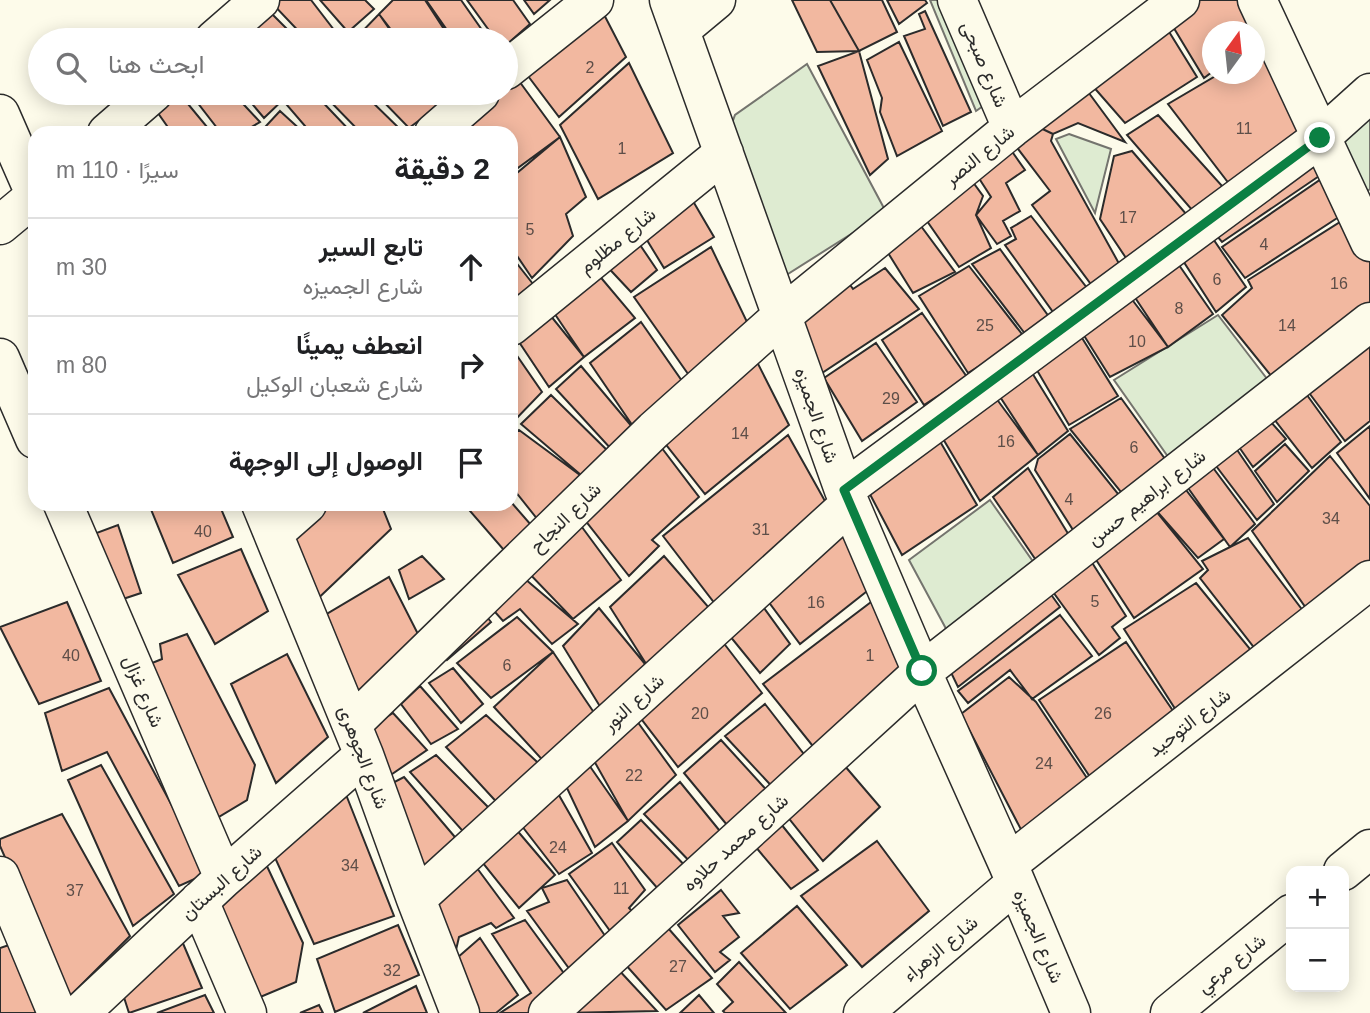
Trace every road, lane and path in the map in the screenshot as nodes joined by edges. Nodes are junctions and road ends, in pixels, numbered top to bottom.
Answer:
1 (260, 0) edge
2 (594, 0) edge
3 (716, 0) edge
4 (957, 0) edge
5 (1180, 0) edge
6 (1257, 0) edge
7 (675, 15) edge
8 (228, 28) edge
9 (518, 60) edge
10 (1370, 93) edge
11 (139, 105) edge
12 (466, 105) edge
13 (0, 114) edge
14 (115, 126) edge
15 (442, 126) edge
16 (1012, 128) junction
17 (1320, 138) junction
18 (724, 153) junction
19 (28, 179) edge
20 (28, 201) edge
21 (0, 225) edge
22 (1370, 242) edge
23 (783, 315) junction
24 (518, 320) edge
25 (1370, 322) edge
26 (0, 358) edge
27 (28, 423) edge
28 (847, 497) junction
29 (66, 511) edge
30 (289, 511) edge
31 (268, 519) edge
32 (1370, 580) edge
33 (922, 671) junction
34 (358, 739) junction
35 (1370, 849) edge
36 (1349, 866) edge
37 (1012, 873) junction
38 (0, 876) edge
39 (211, 890) junction
40 (416, 900) junction
41 (1286, 918) edge
42 (57, 1013) edge
43 (80, 1013) edge
44 (247, 1013) edge
45 (460, 1013) edge
46 (548, 1013) edge
47 (863, 1013) edge
48 (1071, 1013) edge
49 (1170, 1013) edge

1 - 8 street
2 - 9 street
3 - 7 street
4 - 16 street, شارع صبحى
5 - 16 street, شارع النصر
6 - 17 street
7 - 18 street, شارع الجميزه
10 - 17 street, شارع النور
11 - 14 street
12 - 15 street
13 - 19 street
16 - 23 street, شارع النصر
17 - 22 street
17 - 28 street, شارع النور
18 - 23 street, شارع الجميزه
18 - 24 street, شارع مظلوم
20 - 21 street
23 - 28 street, شارع الجميزه
23 - 34 street, شارع النجاح
25 - 33 street, شارع ابراهيم حسن
26 - 27 street
28 - 33 street, شارع الجميزه
28 - 40 street, شارع النور
29 - 39 street, شارع غزال
30 - 31 street
31 - 34 street, شارع الجوهرى
32 - 37 street, شارع التوحيد
33 - 37 street, شارع الجميزه
33 - 46 street, شارع محمد حلاوه
34 - 39 street, شارع البستان
34 - 40 street, شارع الجوهرى
35 - 36 street
37 - 47 street, شارع الزهراء
37 - 48 street, شارع الجميزه
38 - 42 street
39 - 43 street, شارع البستان
39 - 44 street, شارع غزال
40 - 45 street, شارع الجوهرى
41 - 49 street, شارع مرعي

